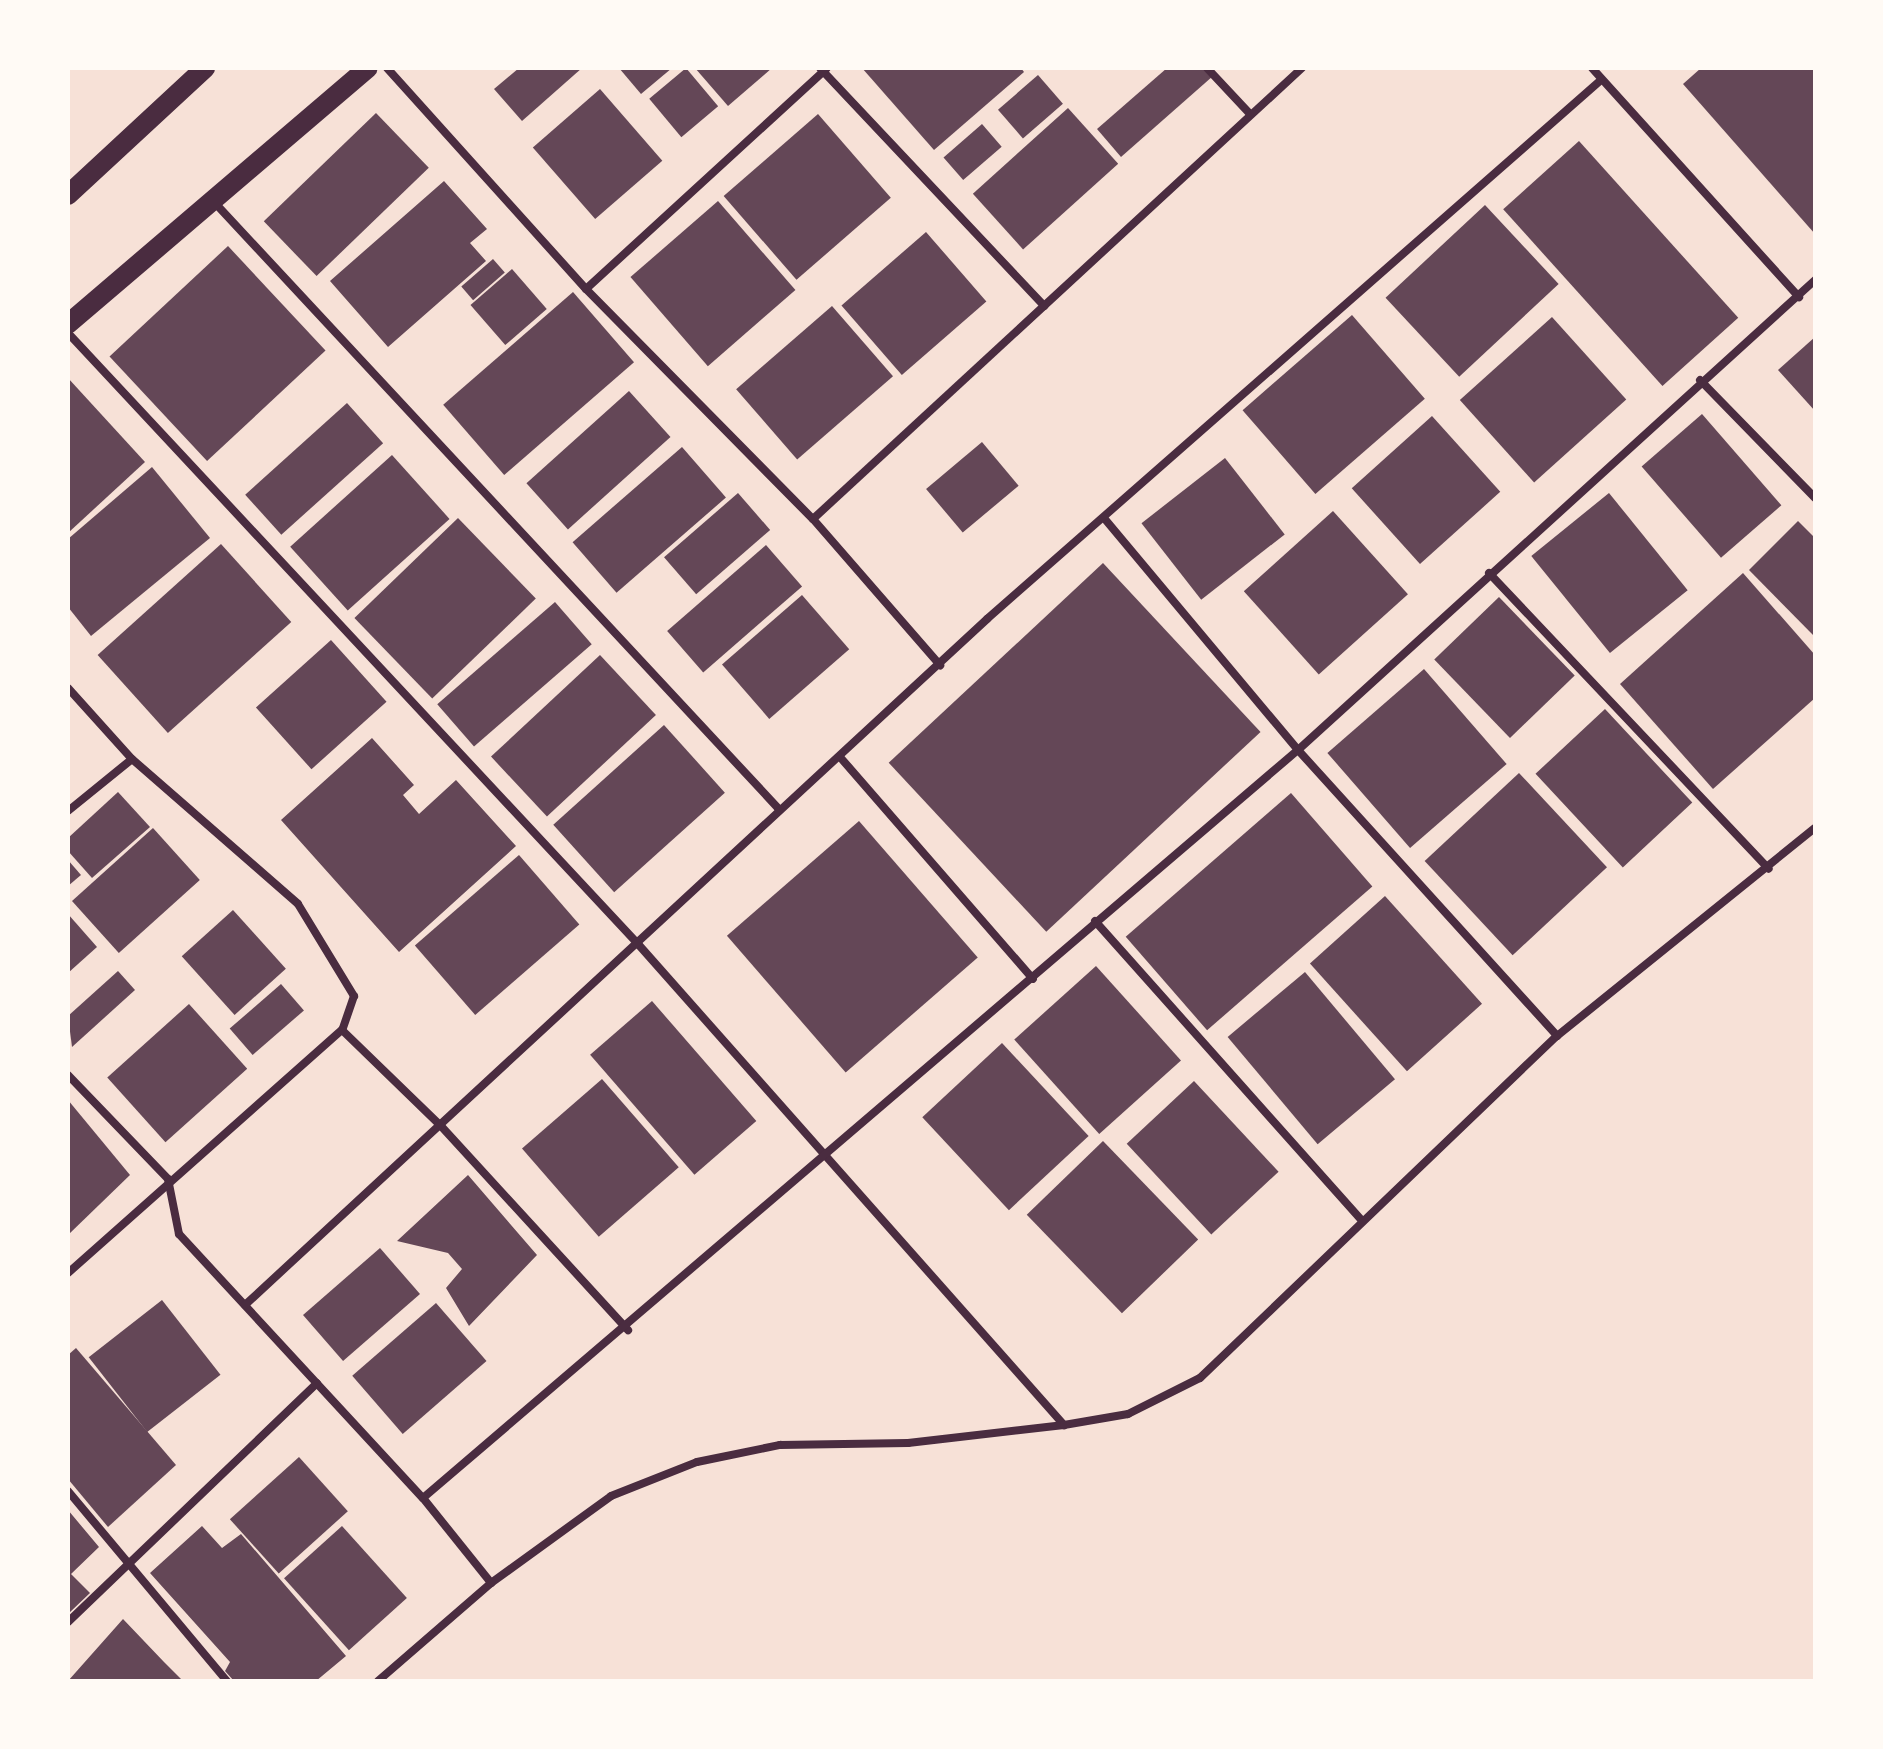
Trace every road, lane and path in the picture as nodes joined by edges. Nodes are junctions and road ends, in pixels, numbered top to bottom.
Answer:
1 (205, 68) edge
2 (368, 68) edge
3 (387, 68) edge
4 (1207, 68) edge
5 (1302, 68) edge
6 (1592, 68) edge
7 (823, 69) edge
8 (1601, 80) junction
9 (1250, 114) junction
10 (68, 195) edge
11 (215, 203) junction
12 (1815, 280) edge
13 (586, 289) junction
14 (1799, 297) junction
15 (1044, 306) junction
16 (68, 324) edge
17 (68, 333) edge
18 (1700, 380) junction
19 (1815, 498) edge
20 (1104, 518) junction
21 (813, 519) junction
22 (1489, 573) junction
23 (940, 665) junction
24 (68, 688) edge
25 (1298, 750) junction
26 (840, 757) junction
27 (132, 759) junction
28 (779, 809) junction
29 (68, 811) edge
30 (1815, 828) edge
31 (1769, 869) junction
32 (1095, 921) junction
33 (638, 944) junction
34 (1033, 979) junction
35 (342, 1030) junction
36 (1557, 1036) junction
37 (68, 1075) edge
38 (441, 1126) junction
39 (826, 1157) junction
40 (168, 1179) junction
41 (1361, 1220) junction
42 (68, 1273) edge
43 (245, 1305) junction
44 (628, 1330) junction
45 (317, 1383) junction
46 (1064, 1425) junction
47 (68, 1491) edge
48 (423, 1498) junction
49 (131, 1566) junction
50 (491, 1583) junction
51 (68, 1622) edge
52 (227, 1681) edge
53 (378, 1681) edge

1 - 10 main road
2 - 11 main road
3 - 13 street
4 - 9 street
5 - 9 street
6 - 8 street
7 - 13 street
7 - 15 street
8 - 14 street
8 - 20 street
9 - 15 street
11 - 16 main road
11 - 28 street
12 - 14 street
13 - 21 street
14 - 18 street
15 - 21 street
17 - 33 street
18 - 19 street
18 - 22 street
20 - 23 street
20 - 25 street
21 - 23 street
22 - 25 street
22 - 31 street
23 - 26 street
24 - 27 street
25 - 32 street
25 - 36 street
26 - 28 street
26 - 34 street
27 - 29 street
27 - 35 street
28 - 33 street
30 - 31 street
31 - 36 street
32 - 34 street
32 - 41 street
33 - 38 street
33 - 39 street
34 - 39 street
35 - 38 street
35 - 40 street
36 - 41 street
37 - 40 street
38 - 43 street
38 - 44 street
39 - 44 street
39 - 46 street
40 - 42 street
40 - 43 street
41 - 46 street
43 - 45 street
44 - 48 street
45 - 48 street
45 - 49 street
46 - 50 street
47 - 49 street
48 - 50 street
49 - 51 street
49 - 52 street
50 - 53 street

